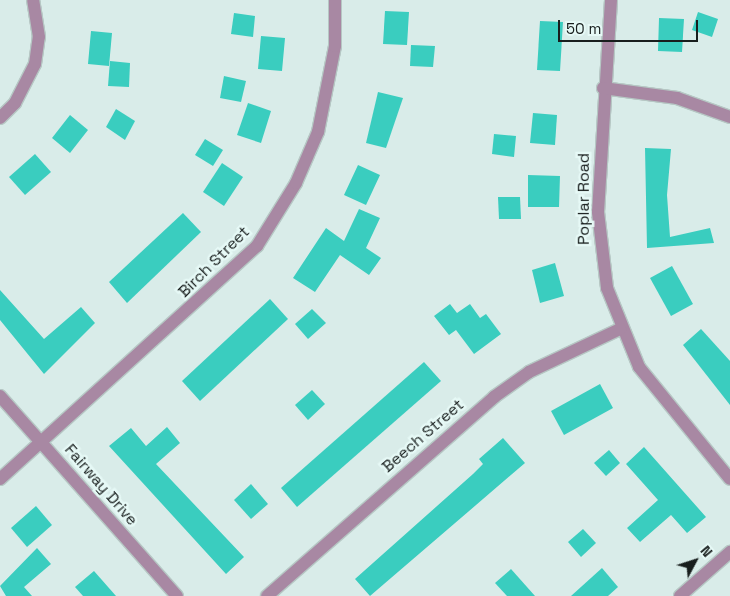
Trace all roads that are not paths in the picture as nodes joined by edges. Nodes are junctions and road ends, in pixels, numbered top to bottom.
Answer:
1 (33, 0) edge
2 (335, 0) edge
3 (611, 0) edge
4 (603, 88) junction
5 (730, 117) edge
6 (0, 118) edge
7 (620, 329) junction
8 (0, 396) edge
9 (41, 442) junction
10 (730, 478) edge
11 (0, 479) edge
12 (730, 552) edge
13 (177, 596) edge
14 (267, 596) edge
15 (680, 596) edge

1 - 6 street
2 - 9 street, Birch Street
3 - 4 street, Poplar Road
4 - 5 street
4 - 7 street, Poplar Road
7 - 10 street, Poplar Road
7 - 14 street, Beech Street
8 - 9 street, Fairway Drive
9 - 11 street, Birch Street
9 - 13 street, Fairway Drive
12 - 15 street

